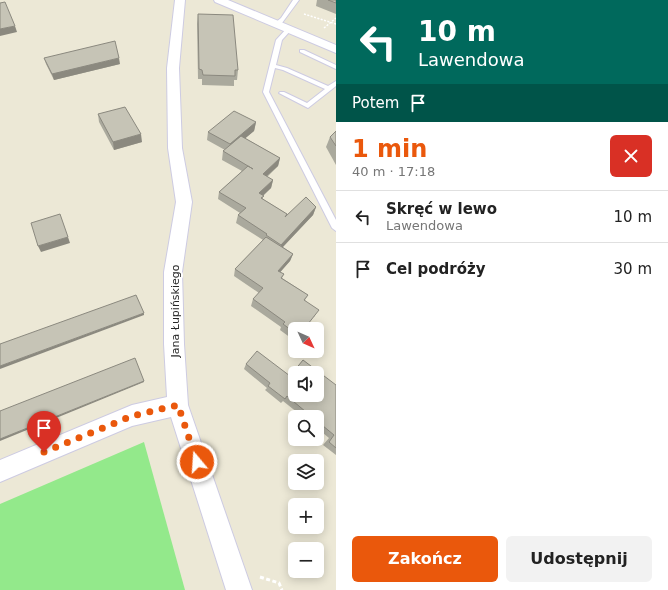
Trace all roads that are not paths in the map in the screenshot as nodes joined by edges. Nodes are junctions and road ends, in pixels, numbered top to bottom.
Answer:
1 (180, 0) edge
2 (219, 0) edge
3 (296, 0) edge
4 (277, 24) junction
5 (289, 29) junction
6 (336, 49) edge
7 (302, 51) dead end
8 (273, 66) junction
9 (336, 67) edge
10 (336, 83) edge
11 (329, 89) junction
12 (282, 93) dead end
13 (336, 228) edge
14 (178, 405) junction
15 (0, 471) edge
16 (239, 590) edge

1 - 14 street, Jana Łupińskiego
2 - 4 street
3 - 4 lane
4 - 5 street
5 - 6 street
5 - 8 lane
7 - 9 lane
8 - 11 lane
8 - 13 lane
10 - 11 lane
11 - 12 lane
14 - 15 street
14 - 16 street, Jana Łupińskiego

